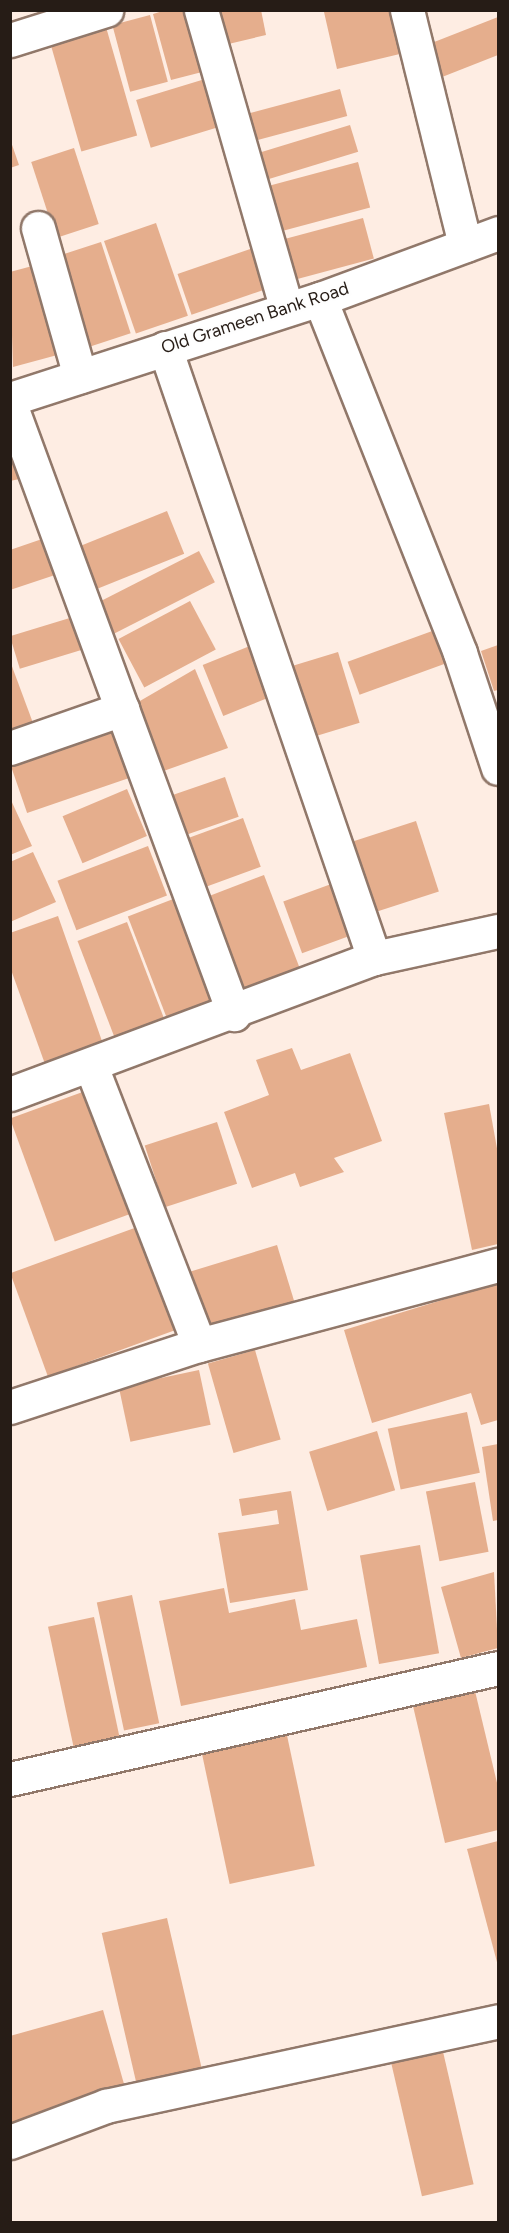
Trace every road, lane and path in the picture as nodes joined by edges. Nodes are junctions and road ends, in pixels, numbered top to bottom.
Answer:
1 (106, 10) edge
2 (201, 10) edge
3 (407, 10) edge
4 (10, 40) edge
5 (38, 228) dead end
6 (498, 233) edge
7 (465, 245) junction
8 (320, 299) junction
9 (287, 309) junction
10 (165, 348) junction
11 (81, 376) junction
12 (10, 399) edge
13 (10, 404) edge
14 (122, 709) junction
15 (10, 748) edge
16 (498, 768) edge
17 (498, 931) edge
18 (374, 958) junction
19 (234, 1014) junction
20 (91, 1066) junction
21 (10, 1094) edge
22 (498, 1265) edge
23 (199, 1345) junction
24 (10, 1407) edge
25 (498, 1668) edge
26 (10, 1779) edge
27 (498, 2021) edge
28 (10, 2142) edge

1 - 4 street
2 - 9 street
3 - 7 street
5 - 11 street
6 - 7 street, Old Grameen Bank Road
7 - 8 street, Old Grameen Bank Road
8 - 9 street, Old Grameen Bank Road
8 - 16 street
9 - 10 street, Old Grameen Bank Road
10 - 11 street, Old Grameen Bank Road
10 - 18 street
11 - 12 street, Old Grameen Bank Road
13 - 14 street
14 - 15 street
14 - 19 street
17 - 18 street
18 - 19 street
19 - 20 street
20 - 21 street
20 - 23 street
22 - 23 street
23 - 24 street
25 - 26 street
27 - 28 street

